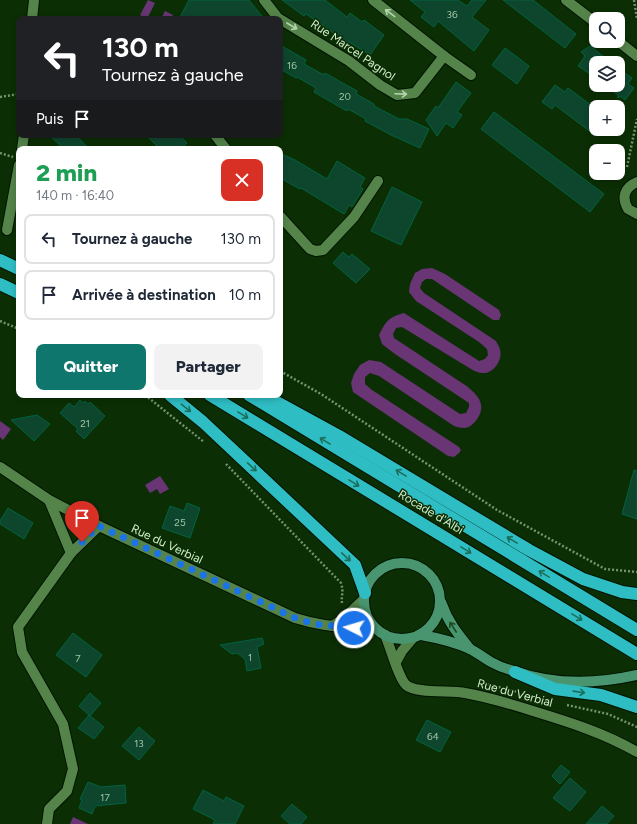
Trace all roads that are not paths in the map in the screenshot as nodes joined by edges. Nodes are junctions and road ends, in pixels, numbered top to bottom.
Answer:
1 (34, 0) edge
2 (264, 0) edge
3 (373, 0) edge
4 (566, 0) edge
5 (32, 16) edge
6 (276, 16) edge
7 (589, 18) edge
8 (283, 21) edge
9 (625, 47) edge
10 (444, 56) junction
11 (637, 56) edge
12 (471, 75) dead end
13 (217, 138) edge
14 (223, 146) edge
15 (16, 181) edge
16 (378, 181) dead end
17 (637, 182) edge
18 (637, 214) edge
19 (283, 219) edge
20 (7, 230) dead end
21 (0, 260) edge
22 (16, 268) edge
23 (0, 284) edge
24 (16, 292) edge
25 (174, 398) edge
26 (215, 398) edge
27 (254, 398) edge
28 (269, 398) edge
29 (0, 467) edge
30 (49, 500) junction
31 (99, 526) junction
32 (71, 553) junction
33 (637, 594) edge
34 (364, 596) junction
35 (441, 600) junction
36 (332, 626) junction
37 (375, 628) junction
38 (637, 630) edge
39 (386, 635) junction
40 (417, 636) junction
41 (470, 649) junction
42 (637, 654) edge
43 (396, 662) junction
44 (515, 672) junction
45 (637, 676) edge
46 (637, 707) edge
47 (637, 752) edge
48 (47, 824) edge

1 - 5 street
2 -> 6 street, Rue Marcel Pagnol
10 -> 3 street
4 - 7 street
8 -> 10 street, Rue Marcel Pagnol
9 - 11 street
10 - 12 street
13 - 14 street
15 - 20 street
16 - 19 street
17 - 18 street
21 - 22 highway
23 - 24 highway
25 -> 34 highway
26 -> 42 highway, Rocade d'Albi
38 -> 27 highway, Rocade d'Albi
33 -> 28 highway
29 - 30 street, Rue du Verbial
30 - 31 street, Rue du Verbial
30 - 32 street
31 - 32 street
31 - 36 street, Rue du Verbial
32 - 48 street
34 - 35 main road
34 - 36 street
34 - 37 main road
35 - 40 main road
41 -> 35 main road
36 - 37 street, Rue du Verbial
37 - 39 main road
39 - 40 main road
39 - 43 street, Rue du Verbial
40 - 41 main road
40 - 43 street
41 - 44 main road
43 - 47 street, Rue du Verbial
44 - 45 main road
44 -> 46 highway

